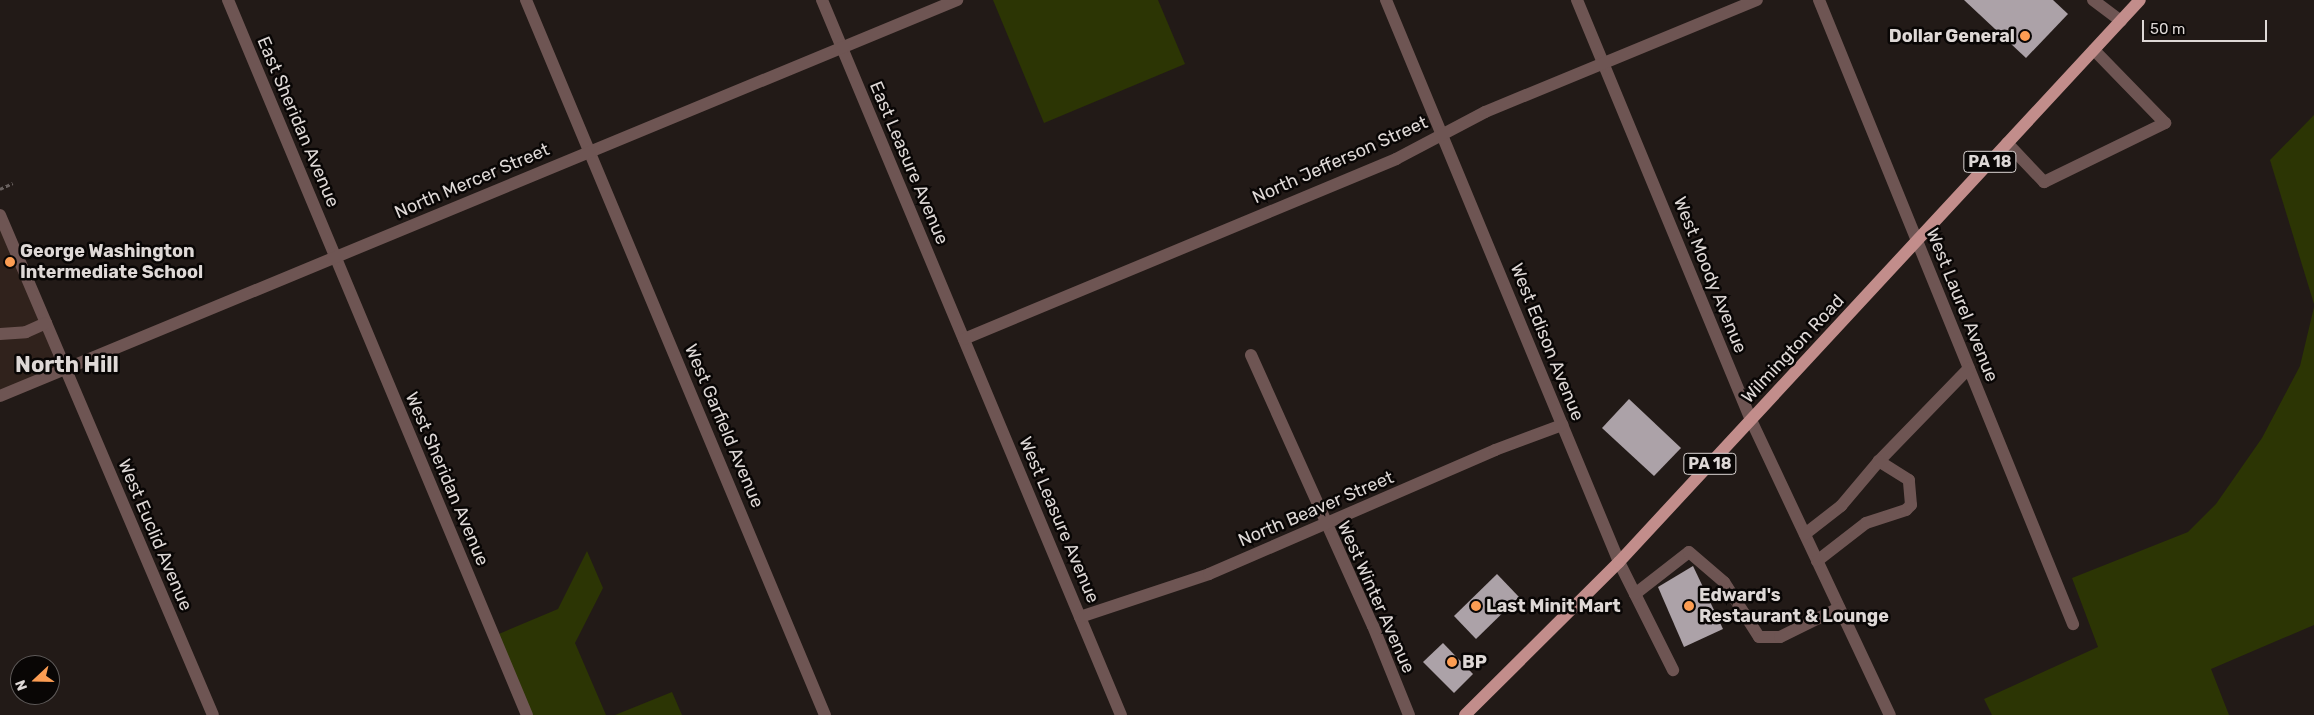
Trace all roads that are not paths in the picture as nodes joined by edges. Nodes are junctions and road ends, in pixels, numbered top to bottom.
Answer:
1 (228, 0) edge
2 (526, 0) edge
3 (822, 0) edge
4 (957, 0) edge
5 (1386, 0) edge
6 (1577, 0) edge
7 (1757, 0) edge
8 (1819, 0) edge
9 (2092, 0) edge
10 (2140, 0) edge
11 (2121, 21) junction
12 (841, 48) junction
13 (2094, 50) junction
14 (1603, 63) junction
15 (1442, 134) junction
16 (2007, 143) junction
17 (589, 151) junction
18 (0, 215) edge
19 (1917, 241) junction
20 (335, 257) junction
21 (46, 323) junction
22 (0, 334) edge
23 (964, 339) junction
24 (1251, 355) dead end
25 (1969, 368) junction
26 (64, 369) junction
27 (0, 396) edge
28 (1751, 420) junction
29 (1562, 425) junction
30 (1879, 461) junction
31 (1325, 524) junction
32 (1805, 534) junction
33 (1817, 561) junction
34 (1619, 562) junction
35 (1635, 594) junction
36 (1839, 608) junction
37 (1080, 617) junction
38 (2073, 624) dead end
39 (1673, 670) dead end
40 (213, 715) edge
41 (527, 715) edge
42 (826, 715) edge
43 (1121, 715) edge
44 (1408, 715) edge
45 (1465, 715) edge
46 (1890, 715) edge

1 - 20 street, East Sheridan Avenue
2 - 17 street, West Garfield Avenue
3 - 12 street, East Leasure Avenue
4 - 12 street, North Mercer Street
5 - 15 street, West Edison Avenue
6 - 14 street, West Moody Avenue
7 - 14 street, North Jefferson Street
8 - 19 street, West Laurel Avenue
9 - 11 street
10 - 11 main road, Wilmington Road / PA 18
11 - 13 main road, Wilmington Road / PA 18
12 - 17 street, North Mercer Street
12 - 23 street, East Leasure Avenue
13 - 16 main road, Wilmington Road / PA 18
13 - 16 street
14 - 15 street, North Jefferson Street
14 - 28 street, West Moody Avenue
15 - 23 street, North Jefferson Street
15 - 29 street, West Edison Avenue
16 - 19 main road, Wilmington Road / PA 18
17 - 20 street, North Mercer Street
17 - 42 street, West Garfield Avenue
18 - 21 street, West Euclid Avenue
19 - 25 street, West Laurel Avenue
19 - 28 main road, Wilmington Road / PA 18
20 - 26 street, North Mercer Street
20 - 41 street, West Sheridan Avenue
21 - 22 street
21 - 26 street, West Euclid Avenue
23 - 37 street, West Leasure Avenue
24 - 31 street, West Winter Avenue
25 - 30 street
25 - 38 street, West Laurel Avenue
26 - 27 street, North Mercer Street
26 - 40 street, West Euclid Avenue
28 - 32 street, West Moody Avenue
28 - 34 main road, Wilmington Road / PA 18
29 - 31 street, North Beaver Street
29 - 34 street, West Edison Avenue
30 - 32 street
30 - 33 street
31 - 37 street, North Beaver Street
31 - 44 street, West Winter Avenue
32 - 33 street, West Moody Avenue
33 - 36 street, West Moody Avenue
34 - 35 street, West Edison Avenue
34 - 45 main road, Wilmington Road / PA 18
35 - 36 street
35 - 39 street, West Edison Avenue
36 - 46 street, West Moody Avenue
37 - 43 street, West Leasure Avenue

